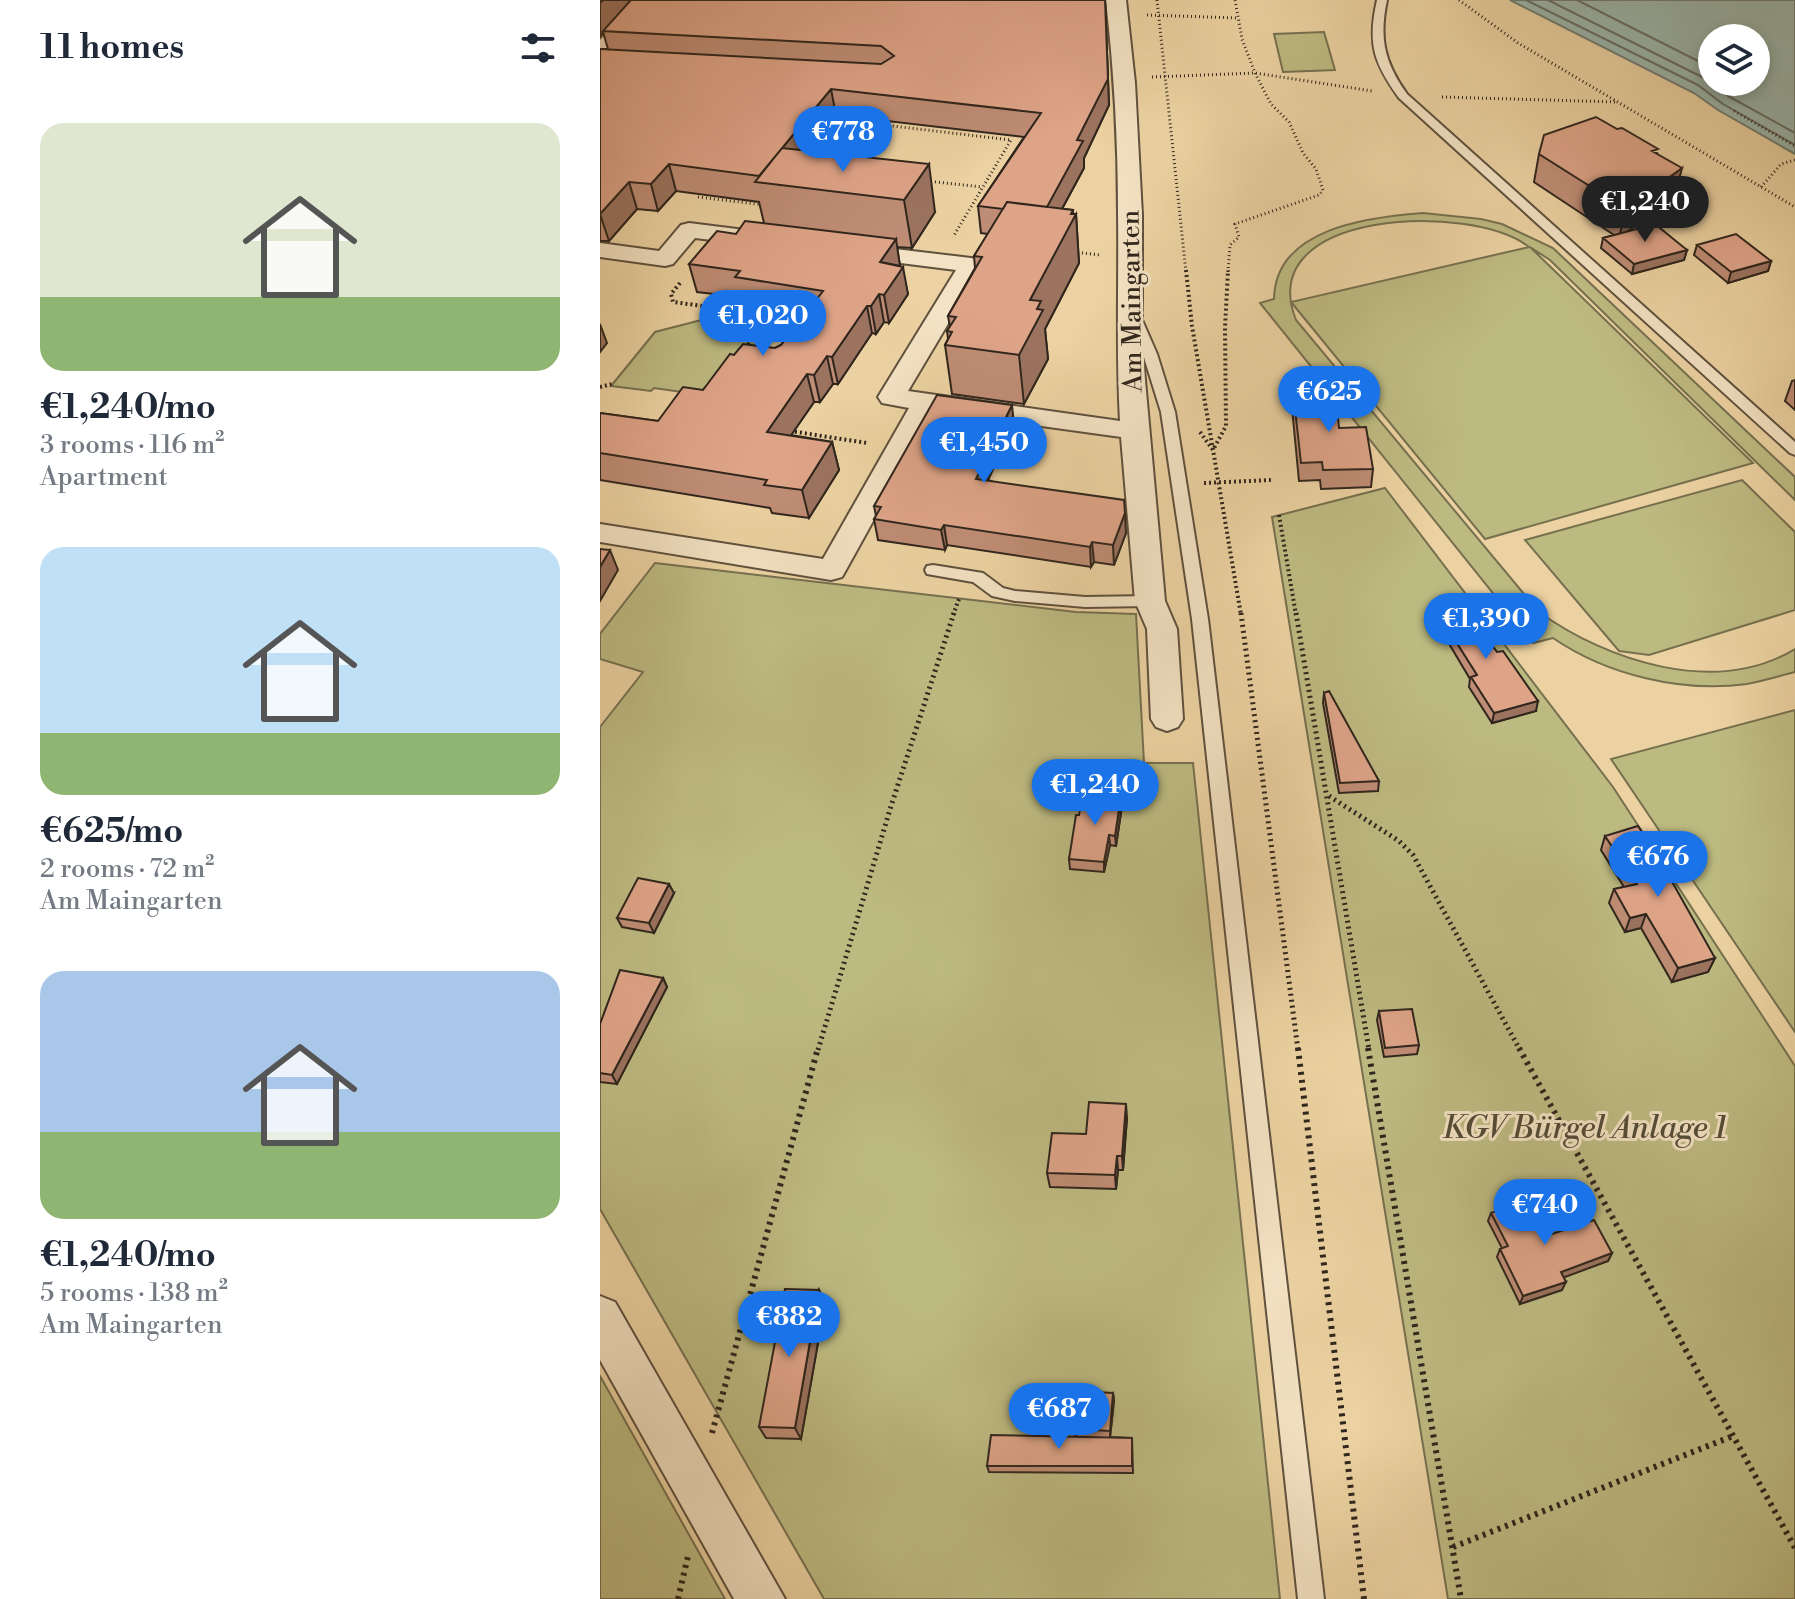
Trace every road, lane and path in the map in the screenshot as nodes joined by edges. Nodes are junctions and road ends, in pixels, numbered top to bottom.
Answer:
1 (645, 0) edge
2 (1157, 0) edge
3 (1235, 0) edge
4 (1382, 0) edge
5 (1459, 0) edge
6 (1112, 10) edge
7 (1158, 14) junction
8 (1238, 18) junction
9 (604, 61) edge
10 (1255, 73) junction
11 (1166, 76) junction
12 (1123, 77) junction
13 (1734, 111) dead end
14 (867, 112) edge
15 (859, 122) junction
16 (1018, 129) edge
17 (1011, 140) junction
18 (1795, 146) edge
19 (849, 160) edge
20 (1795, 160) edge
21 (920, 180) edge
22 (708, 186) edge
23 (982, 187) junction
24 (1761, 187) junction
25 (698, 197) junction
26 (767, 205) edge
27 (1795, 207) edge
28 (689, 230) junction
29 (967, 238) dead end
30 (787, 242) edge
31 (832, 248) edge
32 (600, 250) edge
33 (1070, 251) edge
34 (665, 259) junction
35 (1129, 259) junction
36 (1128, 303) junction
37 (763, 315) junction
38 (818, 322) edge
39 (744, 351) edge
40 (612, 384) dead end
41 (600, 387) edge
42 (926, 402) junction
43 (777, 429) edge
44 (1198, 429) dead end
45 (1134, 431) junction
46 (900, 448) junction
47 (1213, 450) junction
48 (1795, 450) edge
49 (1271, 480) dead end
50 (1219, 483) junction
51 (1279, 515) dead end
52 (600, 533) edge
53 (933, 570) dead end
54 (959, 598) dead end
55 (1150, 601) junction
56 (1167, 719) dead end
57 (1329, 796) junction
58 (600, 1317) edge
59 (1733, 1436) junction
60 (697, 1488) junction
61 (1453, 1547) junction
62 (1795, 1548) edge
63 (761, 1599) edge
64 (1311, 1599) edge
65 (1364, 1599) edge
66 (1461, 1599) edge

1 - 9 street
2 - 7 path
3 - 8 path
4 - 48 lane
5 - 24 path
6 - 7 path
6 - 12 street, Am Maingarten
7 - 8 path
7 - 11 path
8 - 10 path
10 - 11 path
10 - 47 path
11 - 12 path
11 - 47 path
12 - 35 street, Am Maingarten
13 - 18 path
14 - 15 path
15 - 17 path
15 - 19 path
16 - 17 path
17 - 23 path
20 - 24 path
21 - 23 path
22 - 25 path
23 - 29 path
24 - 27 path
25 - 26 path
25 - 28 path
28 - 30 street
28 - 34 street
31 - 42 street
32 - 34 street
33 - 35 path
34 - 37 path
35 - 36 street, Am Maingarten
36 - 45 street, Am Maingarten
36 - 64 lane
37 - 38 path
37 - 39 path
40 - 41 path
42 - 45 street
42 - 46 street
43 - 46 path
44 - 47 path
45 - 55 street, Am Maingarten
46 - 52 street
47 - 50 path
49 - 50 path
50 - 65 path
51 - 57 path
53 - 55 lane
54 - 60 path
55 - 56 street, Am Maingarten
57 - 59 path
57 - 61 path
58 - 60 street
59 - 61 path
59 - 62 path
60 - 63 street
61 - 66 path

